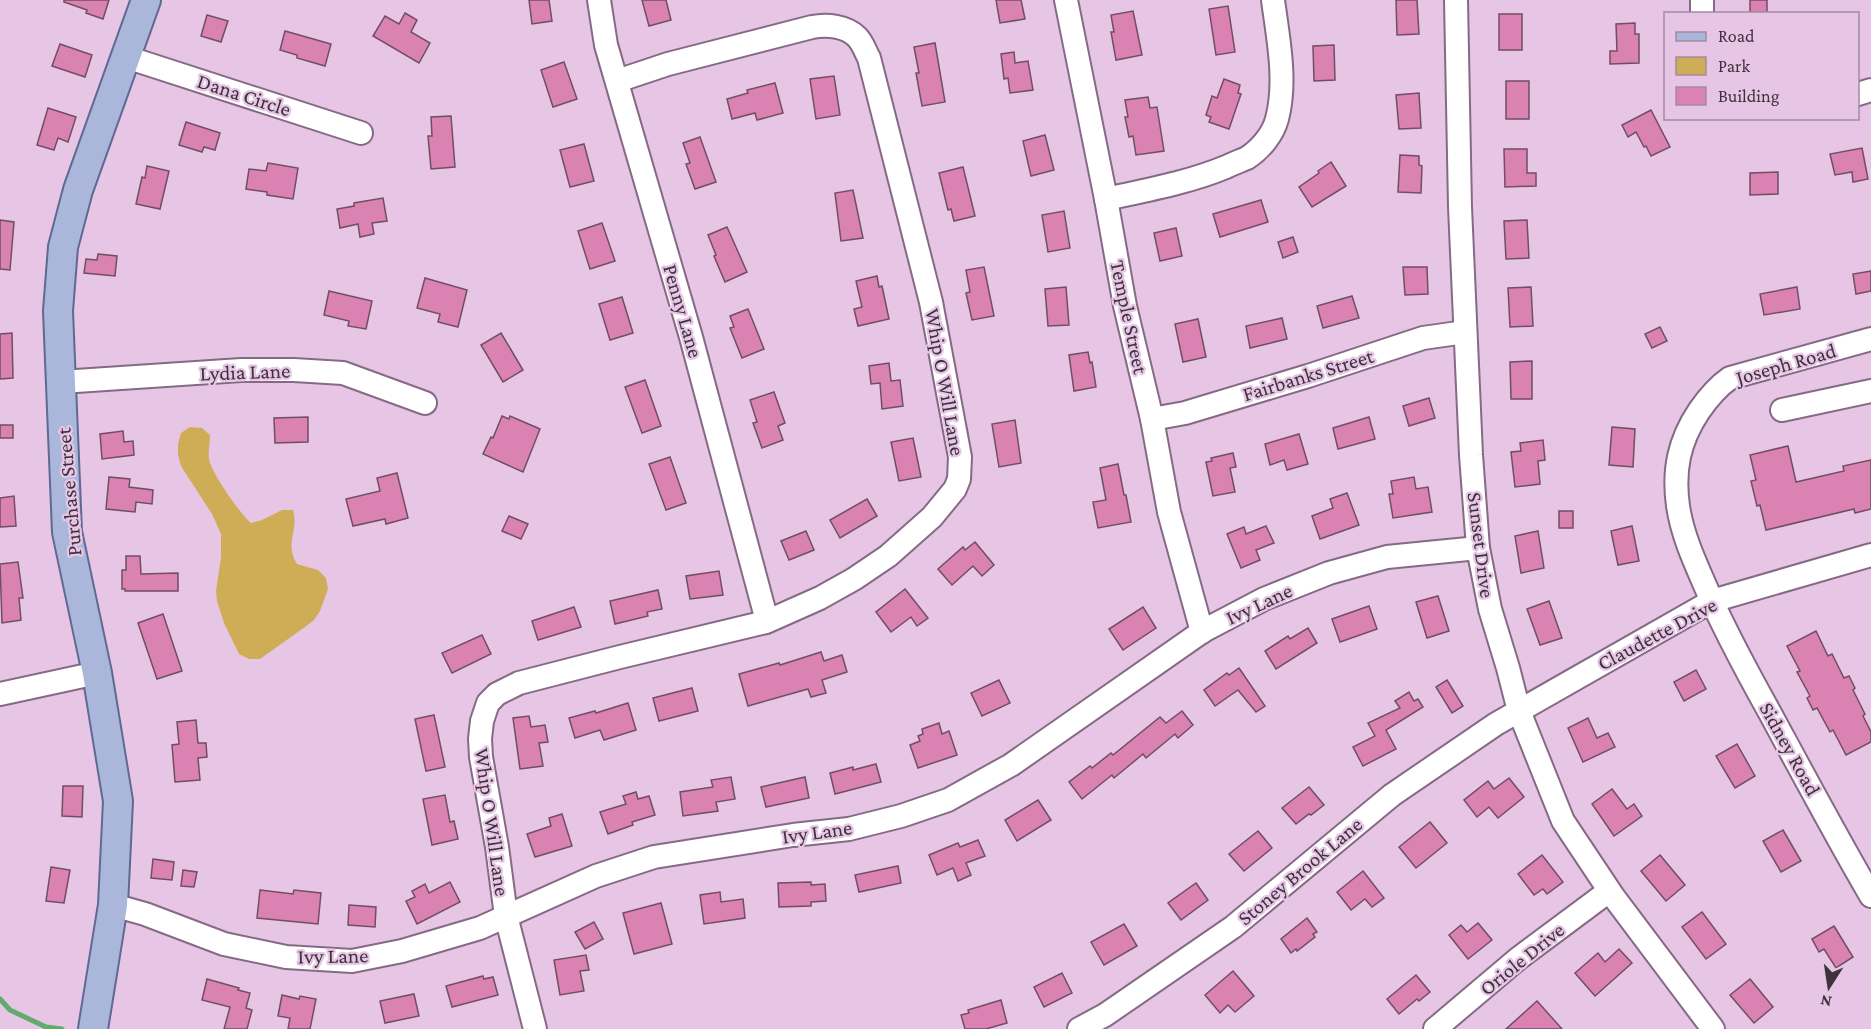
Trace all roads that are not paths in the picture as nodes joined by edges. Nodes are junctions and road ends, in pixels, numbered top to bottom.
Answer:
1 (146, 0) edge
2 (599, 0) edge
3 (1066, 0) edge
4 (1273, 0) edge
5 (1456, 0) edge
6 (126, 57) junction
7 (617, 81) junction
8 (361, 133) dead end
9 (1106, 199) junction
10 (1465, 332) junction
11 (1871, 339) edge
12 (61, 382) junction
13 (1871, 391) edge
14 (425, 403) dead end
15 (1782, 410) dead end
16 (1152, 419) junction
17 (1478, 548) junction
18 (1871, 555) edge
19 (1712, 601) junction
20 (767, 621) junction
21 (1202, 632) junction
22 (97, 673) junction
23 (0, 694) edge
24 (1519, 711) junction
25 (1609, 891) junction
26 (1871, 896) edge
27 (113, 905) junction
28 (506, 916) junction
29 (93, 1029) edge
30 (536, 1029) edge
31 (1079, 1029) edge
32 (1436, 1029) edge
33 (1713, 1029) edge

1 - 6 main road, Purchase Street
2 - 7 street, Penny Lane
3 - 9 street, Temple Street
4 - 9 street
5 - 10 street, Sunset Drive
6 - 8 street, Dana Circle
6 - 12 main road, Purchase Street
7 - 20 street, Penny Lane
7 - 20 street, Whip O Will Lane
9 - 16 street, Temple Street
10 - 16 street, Fairbanks Street
10 - 17 street, Sunset Drive
11 - 19 street, Joseph Road
12 - 14 street, Lydia Lane
12 - 22 main road, Purchase Street
13 - 15 street
16 - 21 street, Temple Street
17 - 21 street, Ivy Lane
17 - 24 street, Sunset Drive
18 - 19 street, Claudette Drive
19 - 24 street, Claudette Drive
19 - 26 street, Sidney Road
20 - 28 street, Whip O Will Lane
21 - 28 street, Ivy Lane
22 - 23 street
22 - 27 main road, Purchase Street
24 - 25 street, Sunset Drive
24 - 31 street, Stoney Brook Lane
25 - 32 street, Oriole Drive
25 - 33 street, Sunset Drive
27 - 28 street, Ivy Lane
27 - 29 main road, Purchase Street
28 - 30 street, Whip O Will Lane

